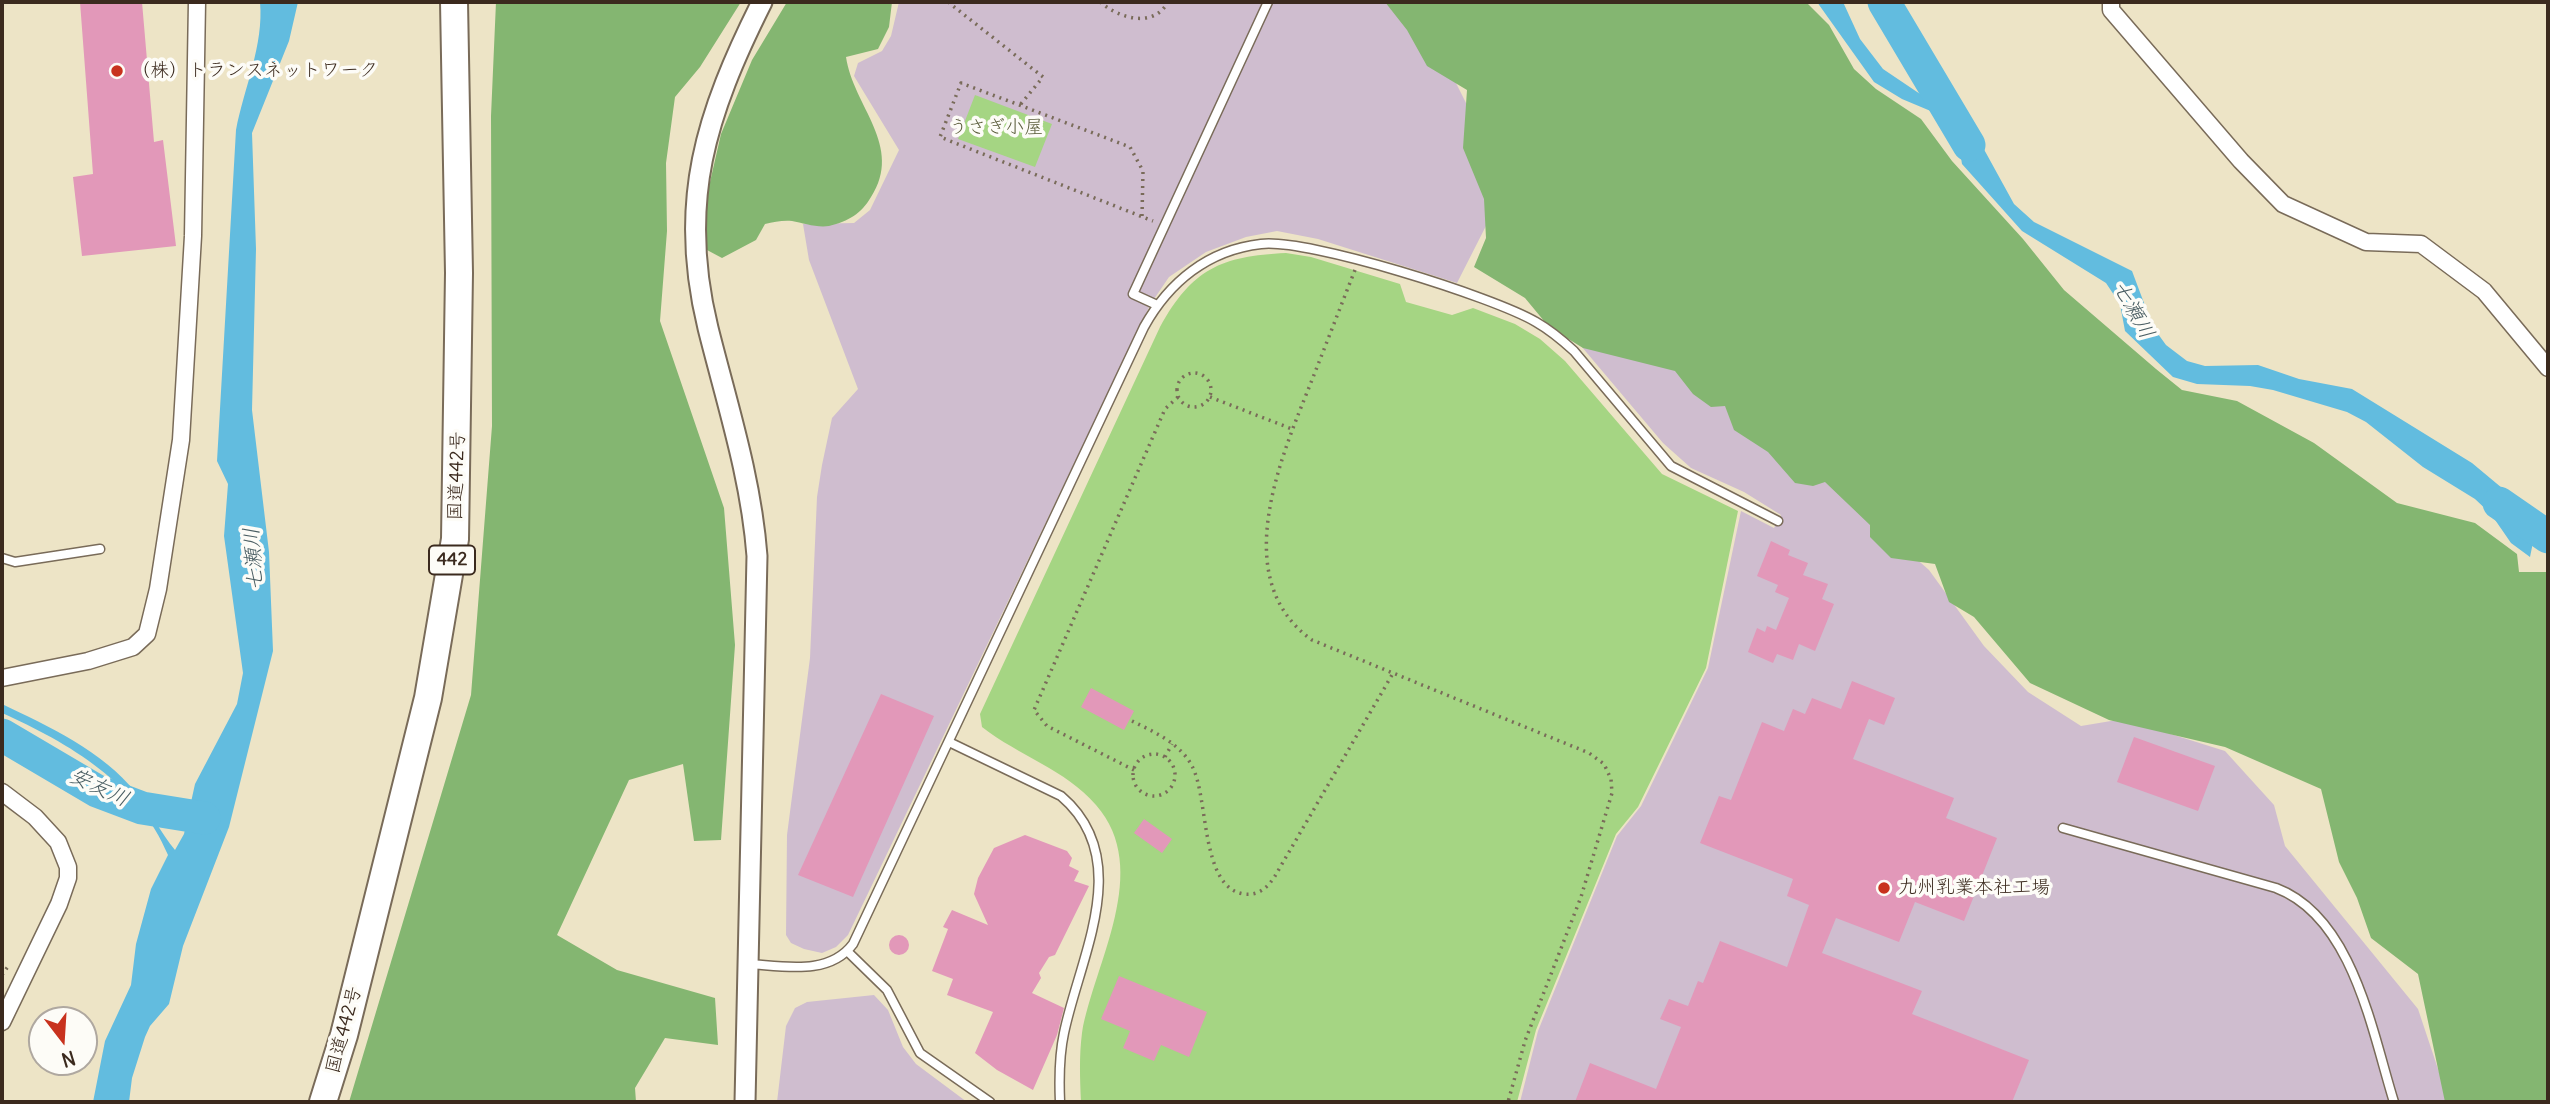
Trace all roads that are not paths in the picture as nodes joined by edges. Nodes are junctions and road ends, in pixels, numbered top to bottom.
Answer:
1 (198, 2) edge
2 (454, 2) edge
3 (762, 2) edge
4 (1268, 2) edge
5 (2111, 2) edge
6 (1157, 305) junction
7 (2548, 368) edge
8 (1778, 521) dead end
9 (100, 549) dead end
10 (2, 558) edge
11 (2, 678) edge
12 (949, 742) junction
13 (2, 792) edge
14 (2063, 828) dead end
15 (847, 951) junction
16 (748, 964) junction
17 (2, 1022) edge
18 (323, 1102) edge
19 (745, 1102) edge
20 (990, 1102) edge
21 (1060, 1102) edge
22 (2395, 1102) edge

1 - 11 street
2 - 18 highway, 国道442号 / 442
3 - 16 street
4 - 6 lane
5 - 7 street
6 - 8 lane
6 - 12 lane
9 - 10 lane
12 - 15 lane
12 - 21 lane
13 - 17 street
14 - 22 lane
15 - 16 lane
15 - 20 lane
16 - 19 street

